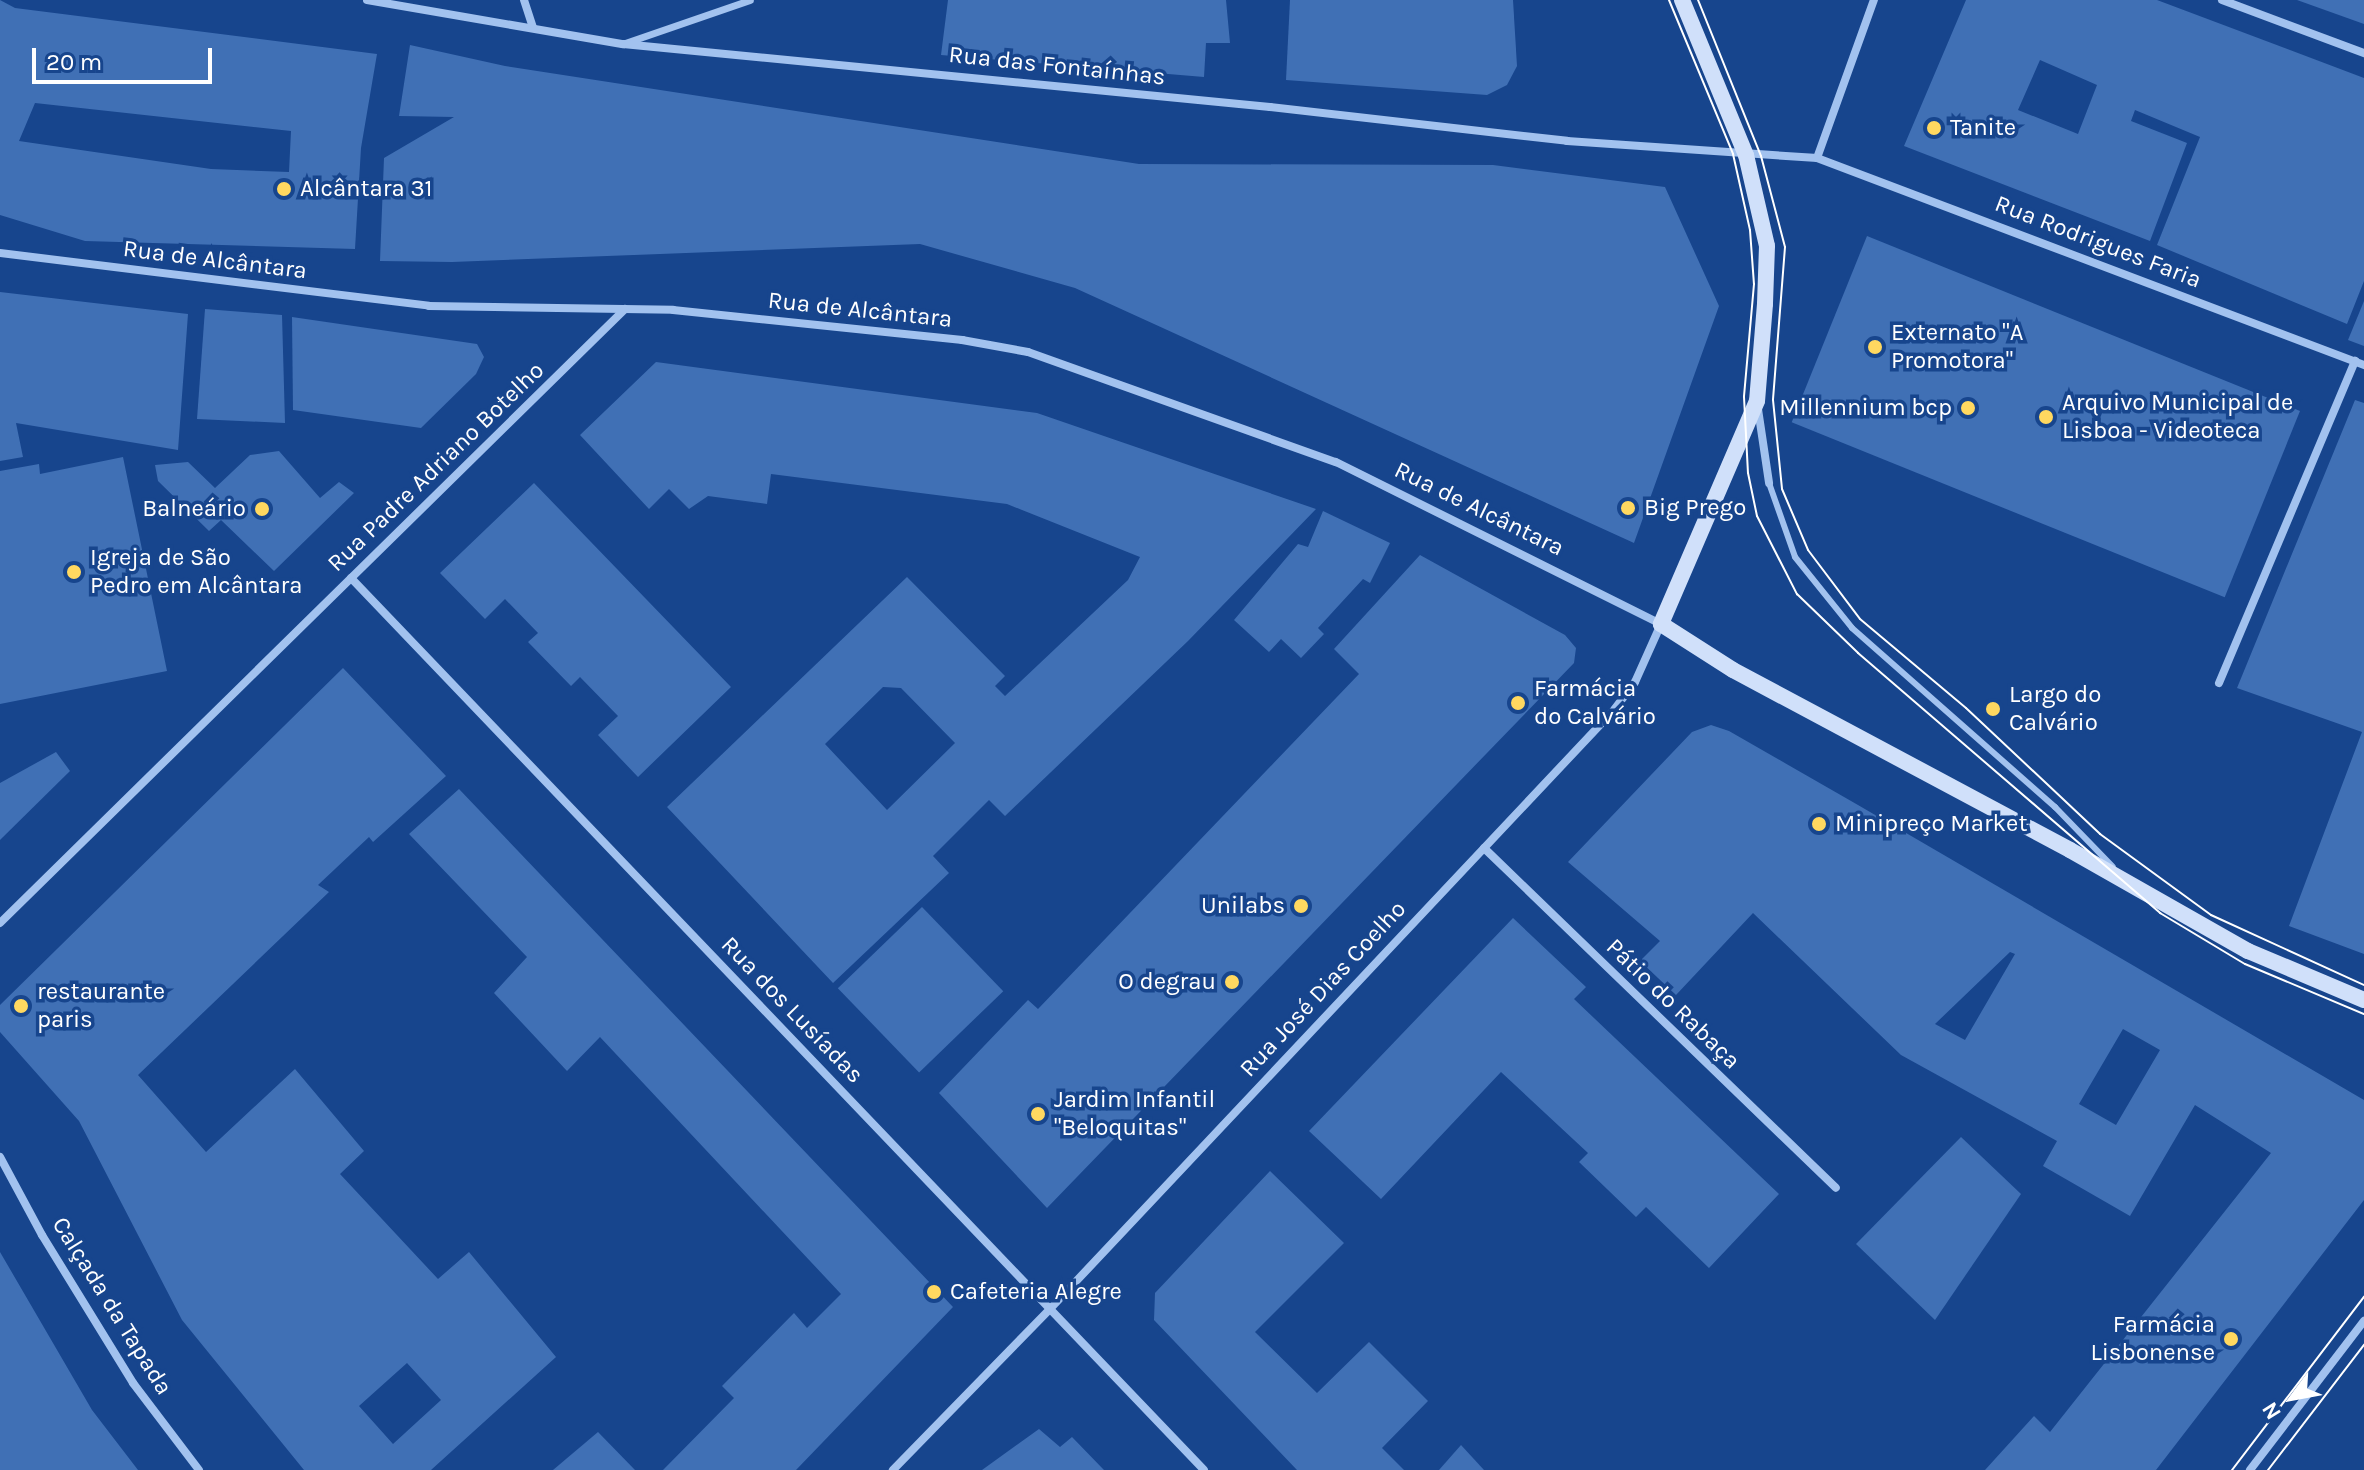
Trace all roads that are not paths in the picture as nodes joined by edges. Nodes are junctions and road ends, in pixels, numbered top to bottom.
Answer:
1 (367, 0) edge
2 (524, 0) edge
3 (750, 0) edge
4 (1682, 0) edge
5 (1874, 0) edge
6 (2222, 0) edge
7 (533, 28) junction
8 (623, 44) junction
9 (2364, 53) edge
10 (1746, 155) junction
11 (1817, 158) junction
12 (0, 253) edge
13 (625, 309) junction
14 (2359, 363) edge
15 (1757, 401) junction
16 (1769, 483) joint
17 (351, 578) junction
18 (1661, 624) junction
19 (2219, 683) dead end
20 (1484, 848) junction
21 (2130, 884) junction
22 (0, 923) edge
23 (2364, 1000) edge
24 (0, 1157) edge
25 (1836, 1188) dead end
26 (1050, 1309) junction
27 (2364, 1321) edge
28 (199, 1470) edge
29 (893, 1470) edge
30 (1204, 1470) edge
31 (2250, 1470) edge

1 - 7 street, Rua das Fontaínhas
2 - 7 street
3 - 8 street
4 - 10 main road
5 - 11 street
6 - 9 street
7 - 8 street, Rua das Fontaínhas
8 - 10 street, Rua das Fontaínhas
10 - 11 street, Rua das Fontaínhas
10 - 15 main road
11 - 14 street, Rua Rodrigues Faria
12 - 13 street, Rua de Alcântara
13 - 17 street, Rua Padre Adriano Botelho
13 - 18 street, Rua de Alcântara
14 - 19 street
15 - 16 street
15 - 18 main road
16 - 21 lane
17 - 22 street, Rua Padre Adriano Botelho
17 - 26 street, Rua dos Lusíadas
18 - 20 street, Rua José Dias Coelho
18 - 21 main road
20 - 25 street, Pátio do Rabaça
20 - 26 street, Rua José Dias Coelho
21 - 23 main road
24 - 28 street, Calçada da Tapada
26 - 29 street, Rua José Dias Coelho
26 - 30 street, Rua dos Lusíadas
27 - 31 street

